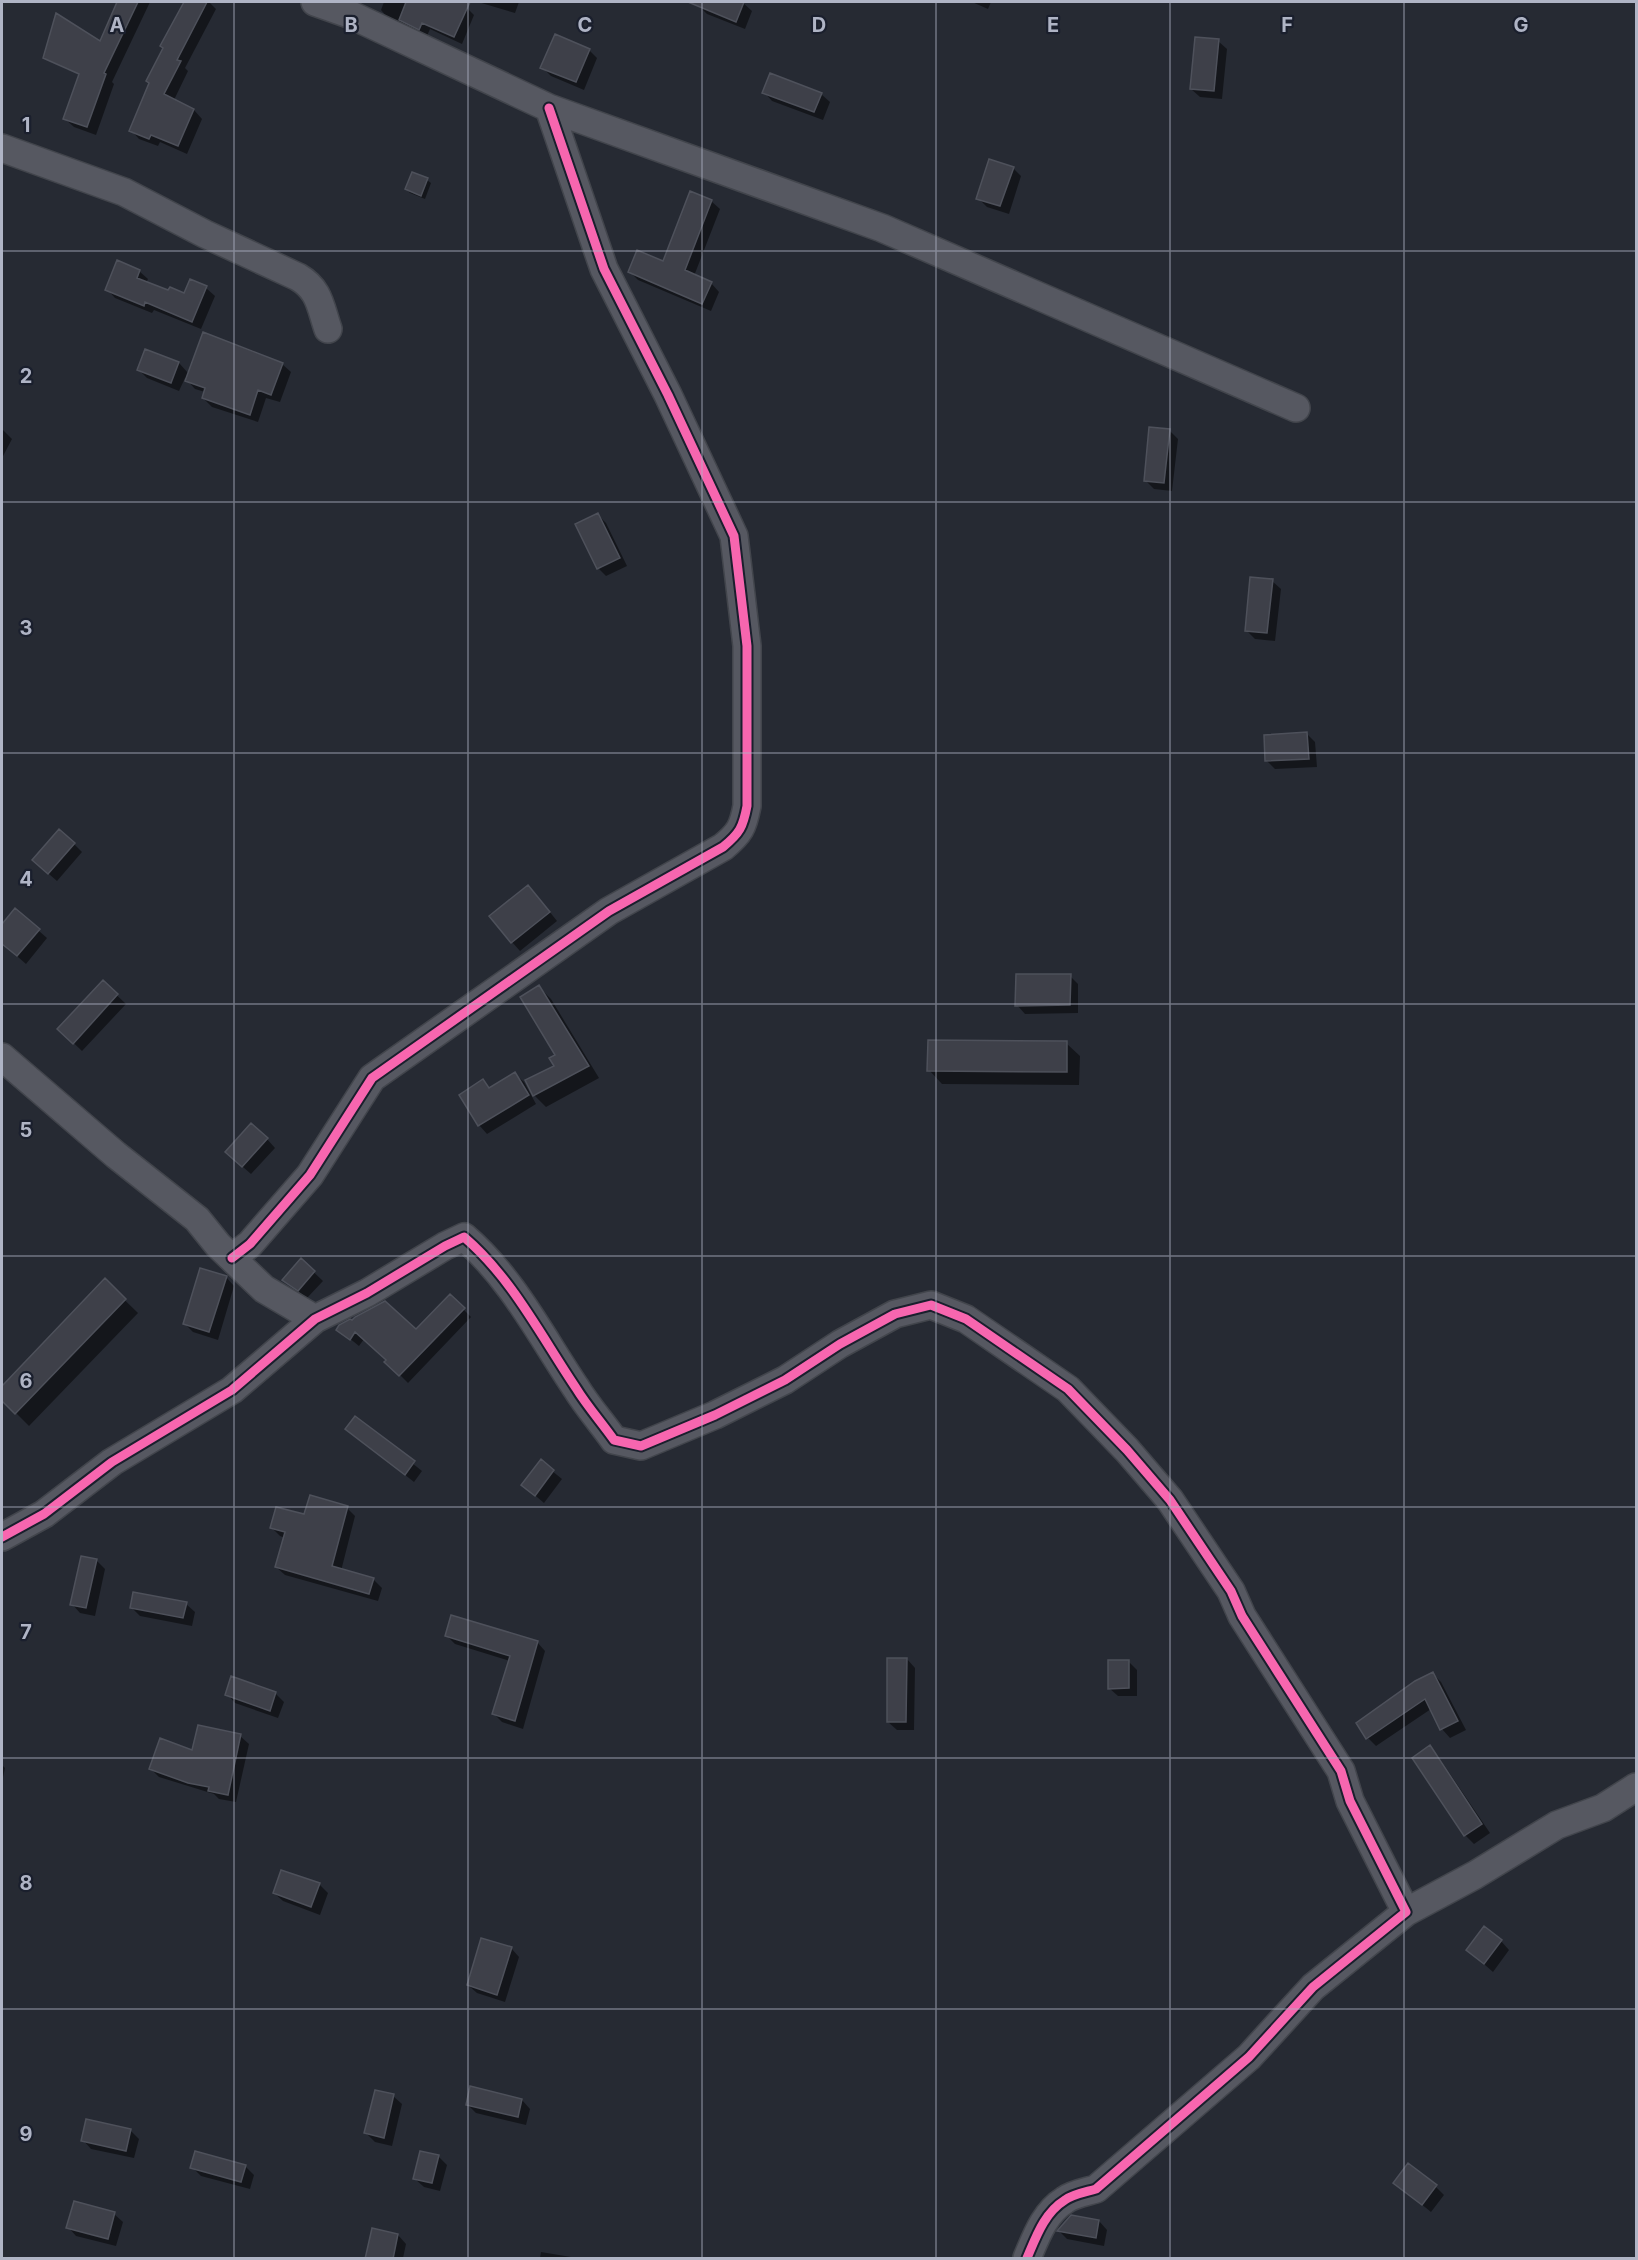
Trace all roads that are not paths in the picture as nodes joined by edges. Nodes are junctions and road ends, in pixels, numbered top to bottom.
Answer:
1 (315, 2) edge
2 (549, 108) junction
3 (2, 148) edge
4 (328, 329) dead end
5 (1296, 408) dead end
6 (2, 1057) edge
7 (232, 1258) junction
8 (315, 1319) junction
9 (2, 1537) edge
10 (1636, 1787) edge
11 (1406, 1912) junction
12 (1027, 2259) edge

1 - 2 street
2 - 5 street
2 - 7 street
3 - 4 street
6 - 7 street
7 - 8 street
8 - 9 street
8 - 11 street
10 - 11 street
11 - 12 street

